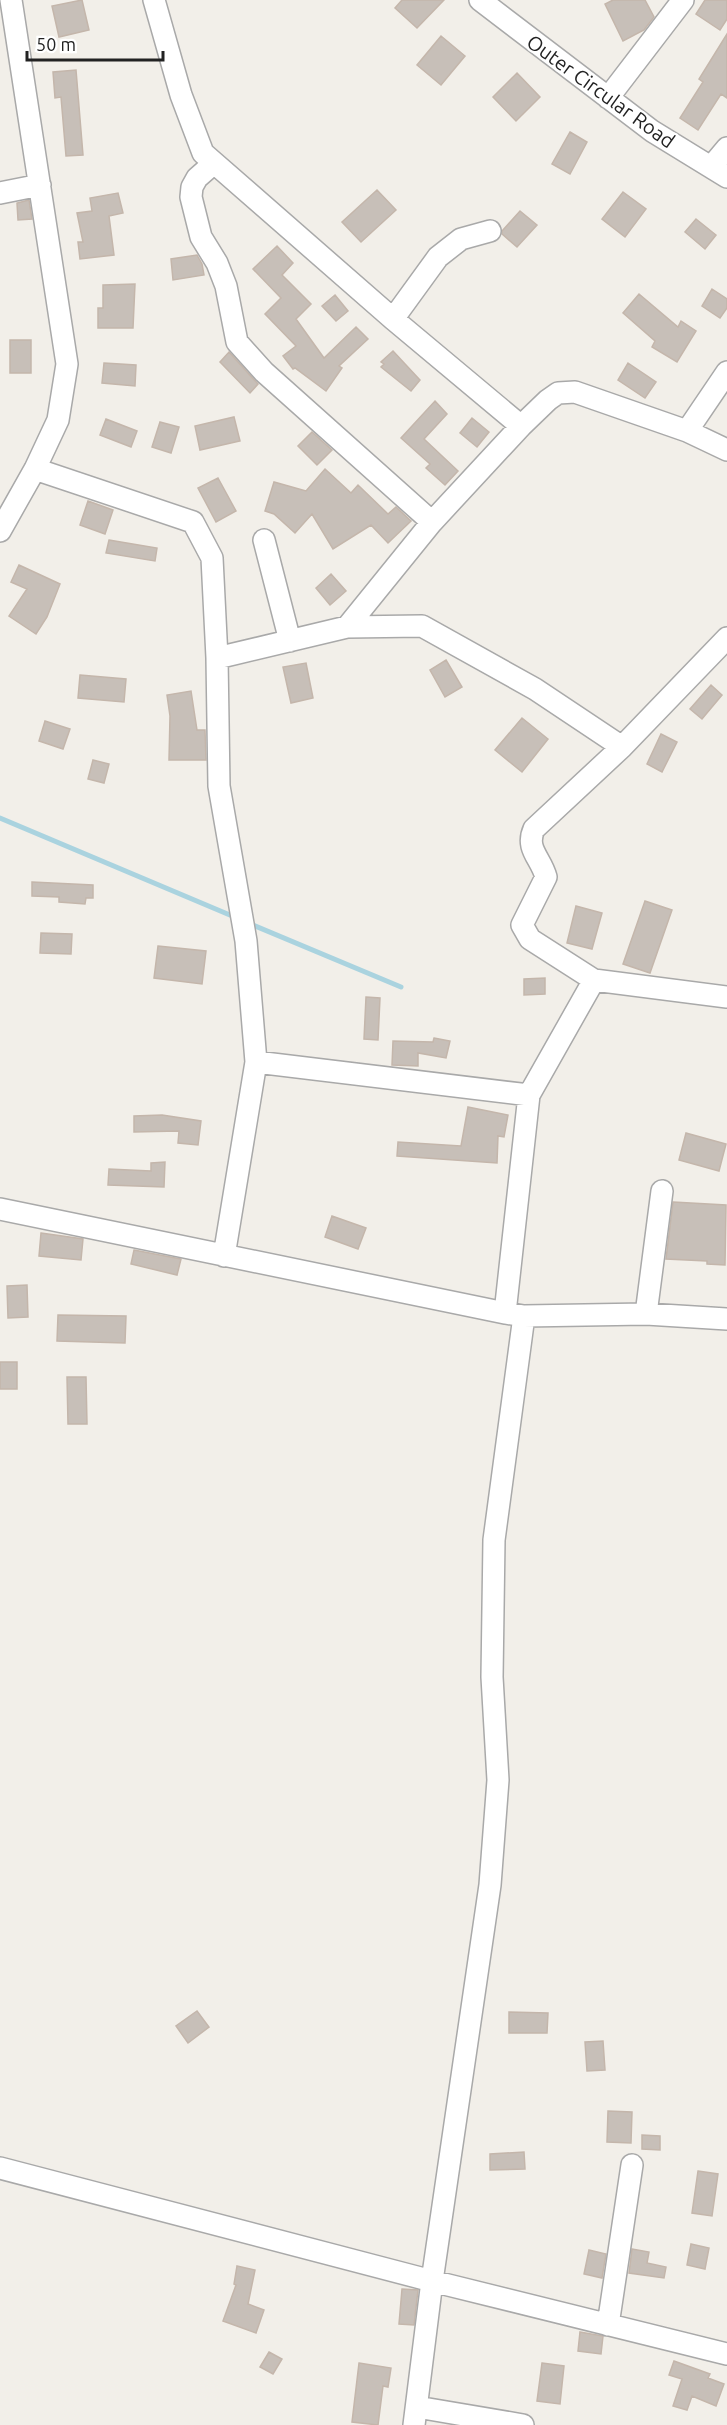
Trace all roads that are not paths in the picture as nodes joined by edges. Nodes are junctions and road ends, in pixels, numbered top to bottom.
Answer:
1 (11, 0) edge
2 (154, 0) edge
3 (480, 0) edge
4 (683, 0) edge
5 (608, 98) junction
6 (727, 148) edge
7 (214, 163) junction
8 (719, 172) edge
9 (40, 186) junction
10 (0, 193) edge
11 (490, 231) dead end
12 (393, 319) junction
13 (727, 372) edge
14 (521, 426) junction
15 (687, 431) junction
16 (727, 450) edge
17 (35, 469) junction
18 (432, 522) junction
19 (0, 531) edge
20 (264, 540) dead end
21 (346, 627) junction
22 (727, 638) edge
23 (290, 641) junction
24 (217, 658) junction
25 (622, 747) junction
26 (594, 980) junction
27 (727, 997) edge
28 (256, 1062) junction
29 (529, 1095) junction
30 (662, 1191) dead end
31 (0, 1209) edge
32 (224, 1256) junction
33 (646, 1314) junction
34 (515, 1315) junction
35 (727, 1319) edge
36 (632, 2165) dead end
37 (0, 2168) edge
38 (432, 2281) junction
39 (608, 2325) junction
40 (727, 2354) edge
41 (415, 2416) edge
42 (523, 2425) edge

1 - 9 street
2 - 7 street
3 - 5 street, Outer Circular Road
4 - 5 street
5 - 8 street, Outer Circular Road
6 - 8 street
7 - 12 street
7 - 18 street
9 - 10 street
9 - 17 street
11 - 12 street
12 - 14 street
13 - 15 street
14 - 15 street
14 - 18 street
15 - 16 street
17 - 19 street
17 - 24 street
18 - 21 street
20 - 23 street
21 - 23 street
21 - 25 street
22 - 25 street
23 - 24 street
24 - 28 street
25 - 26 street
26 - 27 street
26 - 29 street
28 - 29 street
28 - 32 street
29 - 34 street
30 - 33 street
31 - 32 street
32 - 34 street
33 - 34 street
33 - 35 street
34 - 38 street
36 - 39 street
37 - 38 street
38 - 39 street
38 - 41 street
39 - 40 street
41 - 42 street

